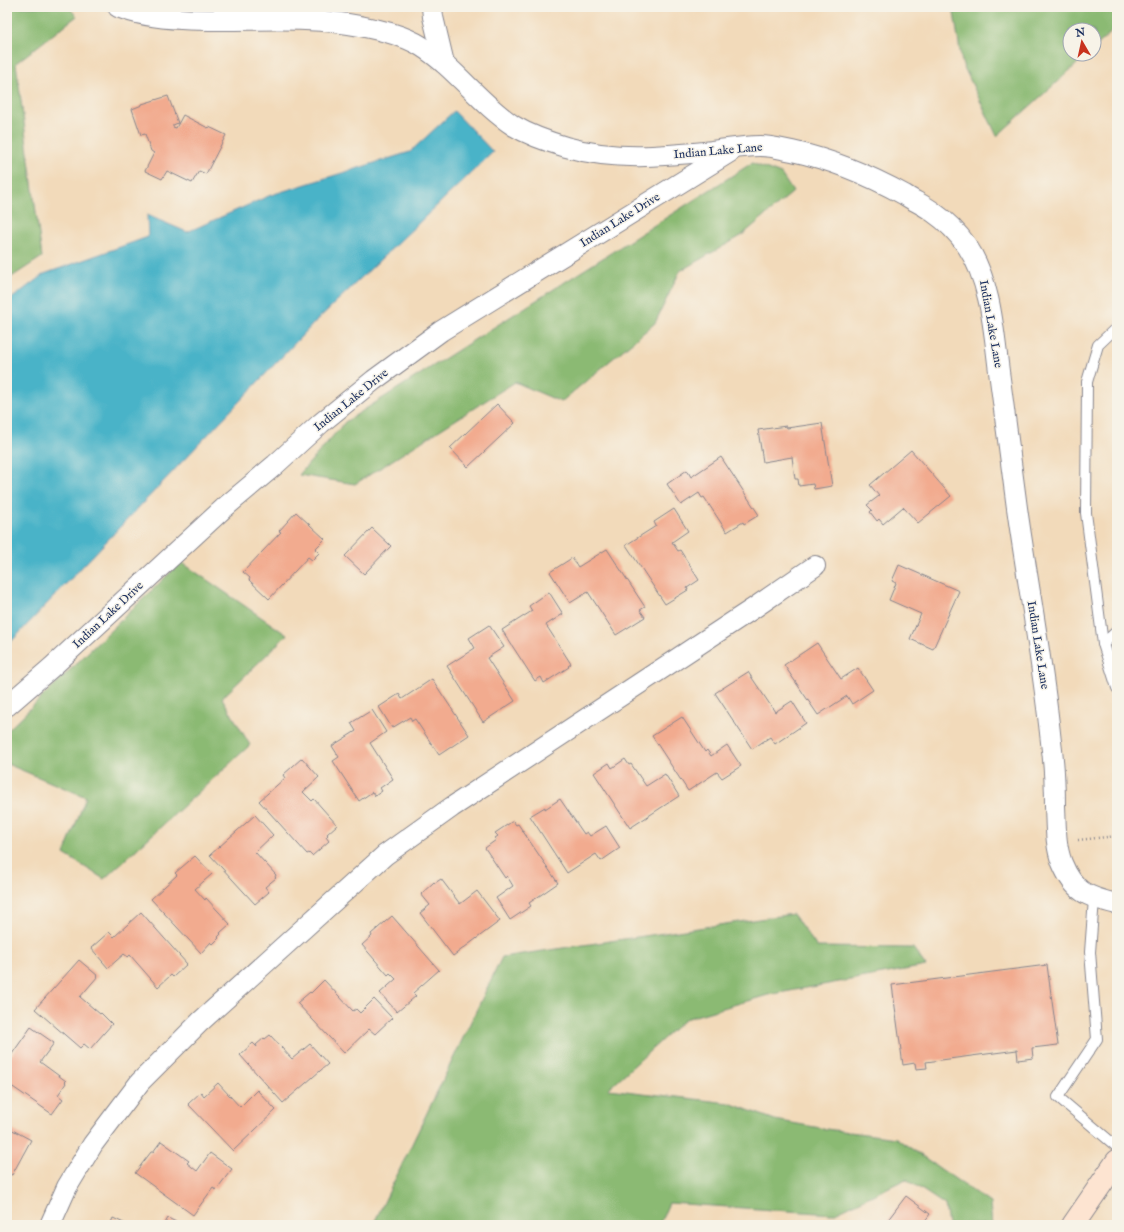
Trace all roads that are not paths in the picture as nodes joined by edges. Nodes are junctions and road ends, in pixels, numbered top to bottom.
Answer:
1 (118, 7) edge
2 (432, 7) edge
3 (444, 63) junction
4 (735, 148) junction
5 (1117, 327) edge
6 (815, 566) dead end
7 (1117, 631) edge
8 (1103, 644) junction
9 (1117, 688) edge
10 (7, 706) edge
11 (1094, 899) junction
12 (1117, 904) edge
13 (1117, 1147) edge
14 (1117, 1161) edge
15 (50, 1225) edge
16 (1073, 1225) edge

1 - 3 street, Indian Lake Lane
2 - 3 street
3 - 4 street, Indian Lake Lane
4 - 10 street, Indian Lake Drive
4 - 11 street, Indian Lake Lane
5 - 8 lane
6 - 15 street
7 - 8 lane
8 - 9 lane
11 - 12 street, Indian Lake Lane
11 - 13 lane
14 - 16 main road

